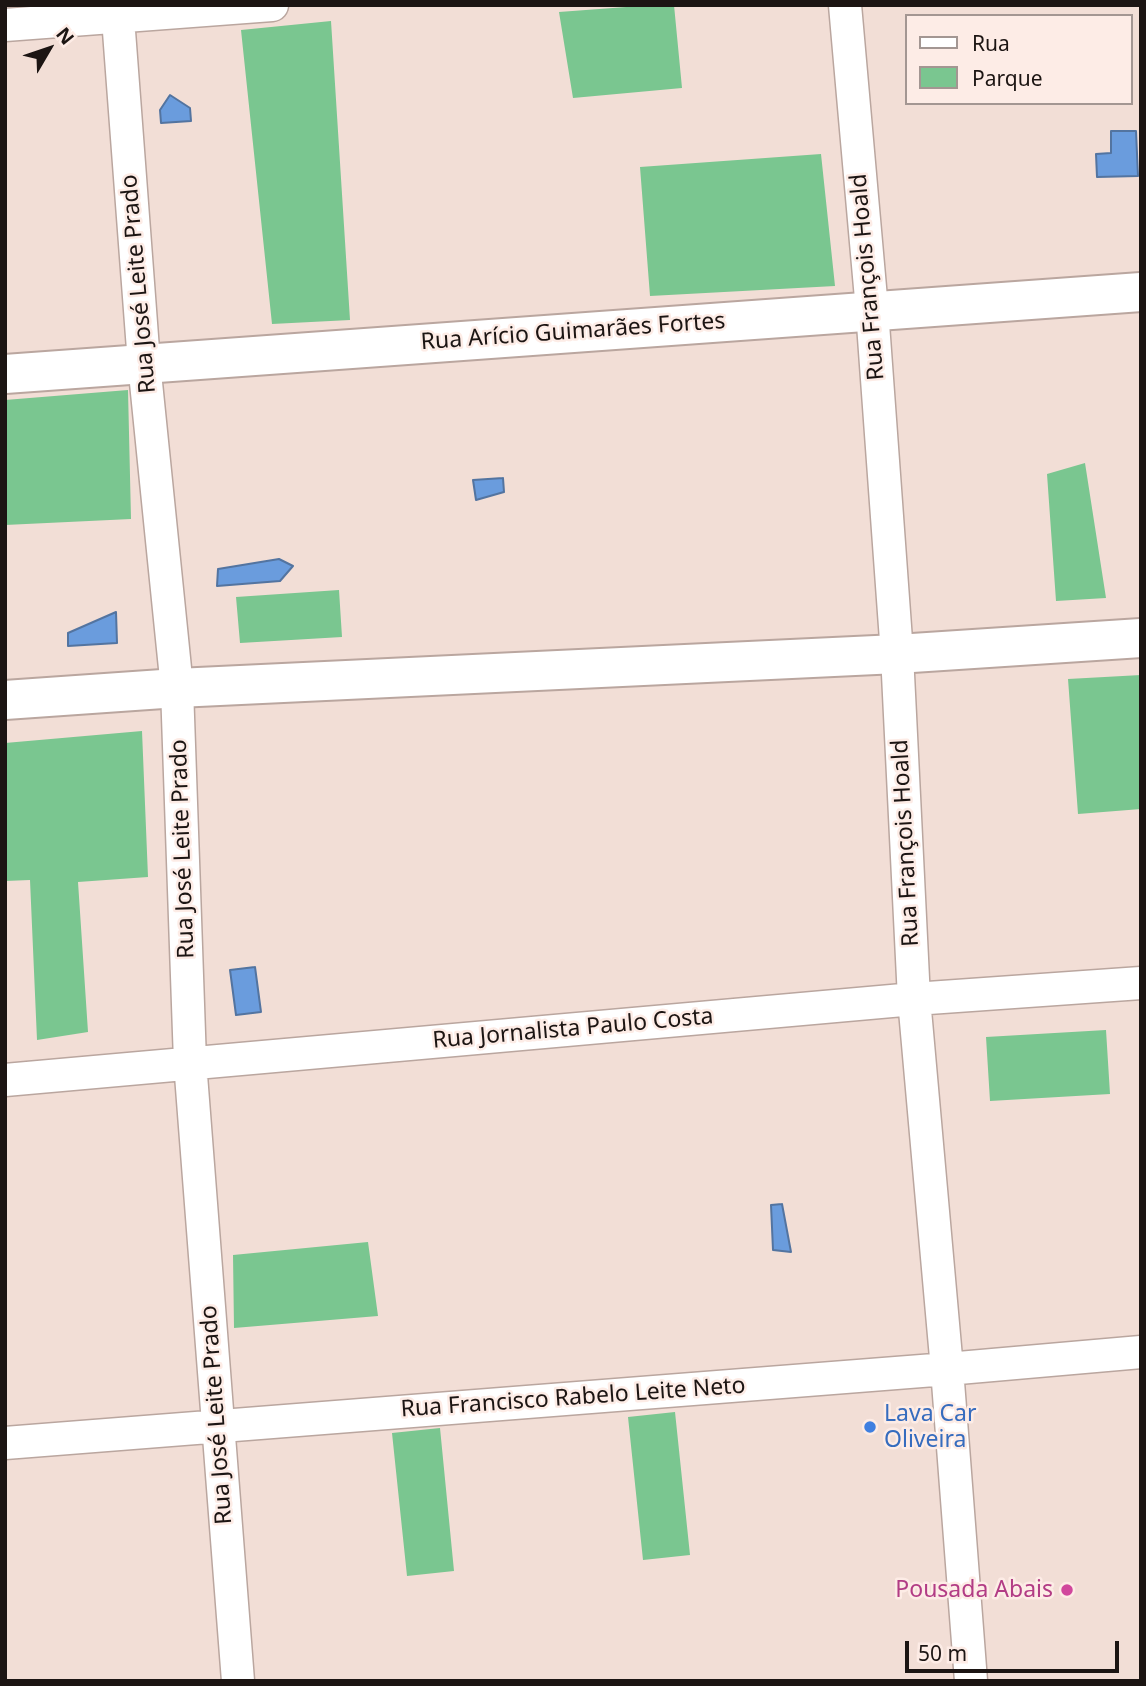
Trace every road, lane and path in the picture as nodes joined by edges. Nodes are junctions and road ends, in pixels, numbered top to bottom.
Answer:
1 (272, 5) edge
2 (845, 5) edge
3 (118, 18) junction
4 (5, 25) edge
5 (1141, 292) edge
6 (872, 310) junction
7 (144, 363) junction
8 (5, 374) edge
9 (1141, 638) edge
10 (897, 653) junction
11 (177, 688) junction
12 (5, 700) edge
13 (1141, 983) edge
14 (914, 999) junction
15 (190, 1062) junction
16 (5, 1080) edge
17 (1141, 1352) edge
18 (947, 1369) junction
19 (218, 1425) junction
20 (5, 1443) edge
21 (238, 1681) edge
22 (971, 1681) edge

1 - 3 street
2 - 6 street, Rua François Hoald
3 - 4 street
3 - 7 street, Rua José Leite Prado
5 - 6 street, Rua Arício Guimarães Fortes
6 - 7 street, Rua Arício Guimarães Fortes
6 - 10 street, Rua François Hoald
7 - 8 street, Rua Arício Guimarães Fortes
7 - 11 street, Rua José Leite Prado
9 - 10 street
10 - 11 street
10 - 14 street, Rua François Hoald
11 - 12 street
11 - 15 street, Rua José Leite Prado
13 - 14 street, Rua Jornalista Paulo Costa
14 - 15 street, Rua Jornalista Paulo Costa
14 - 18 street, Rua François Hoald
15 - 16 street, Rua Jornalista Paulo Costa
15 - 19 street, Rua José Leite Prado
17 - 18 street, Rua Francisco Rabelo Leite Neto
18 - 19 street, Rua Francisco Rabelo Leite Neto
18 - 22 street, Rua François Hoald
19 - 20 street, Rua Francisco Rabelo Leite Neto
19 - 21 street, Rua José Leite Prado

